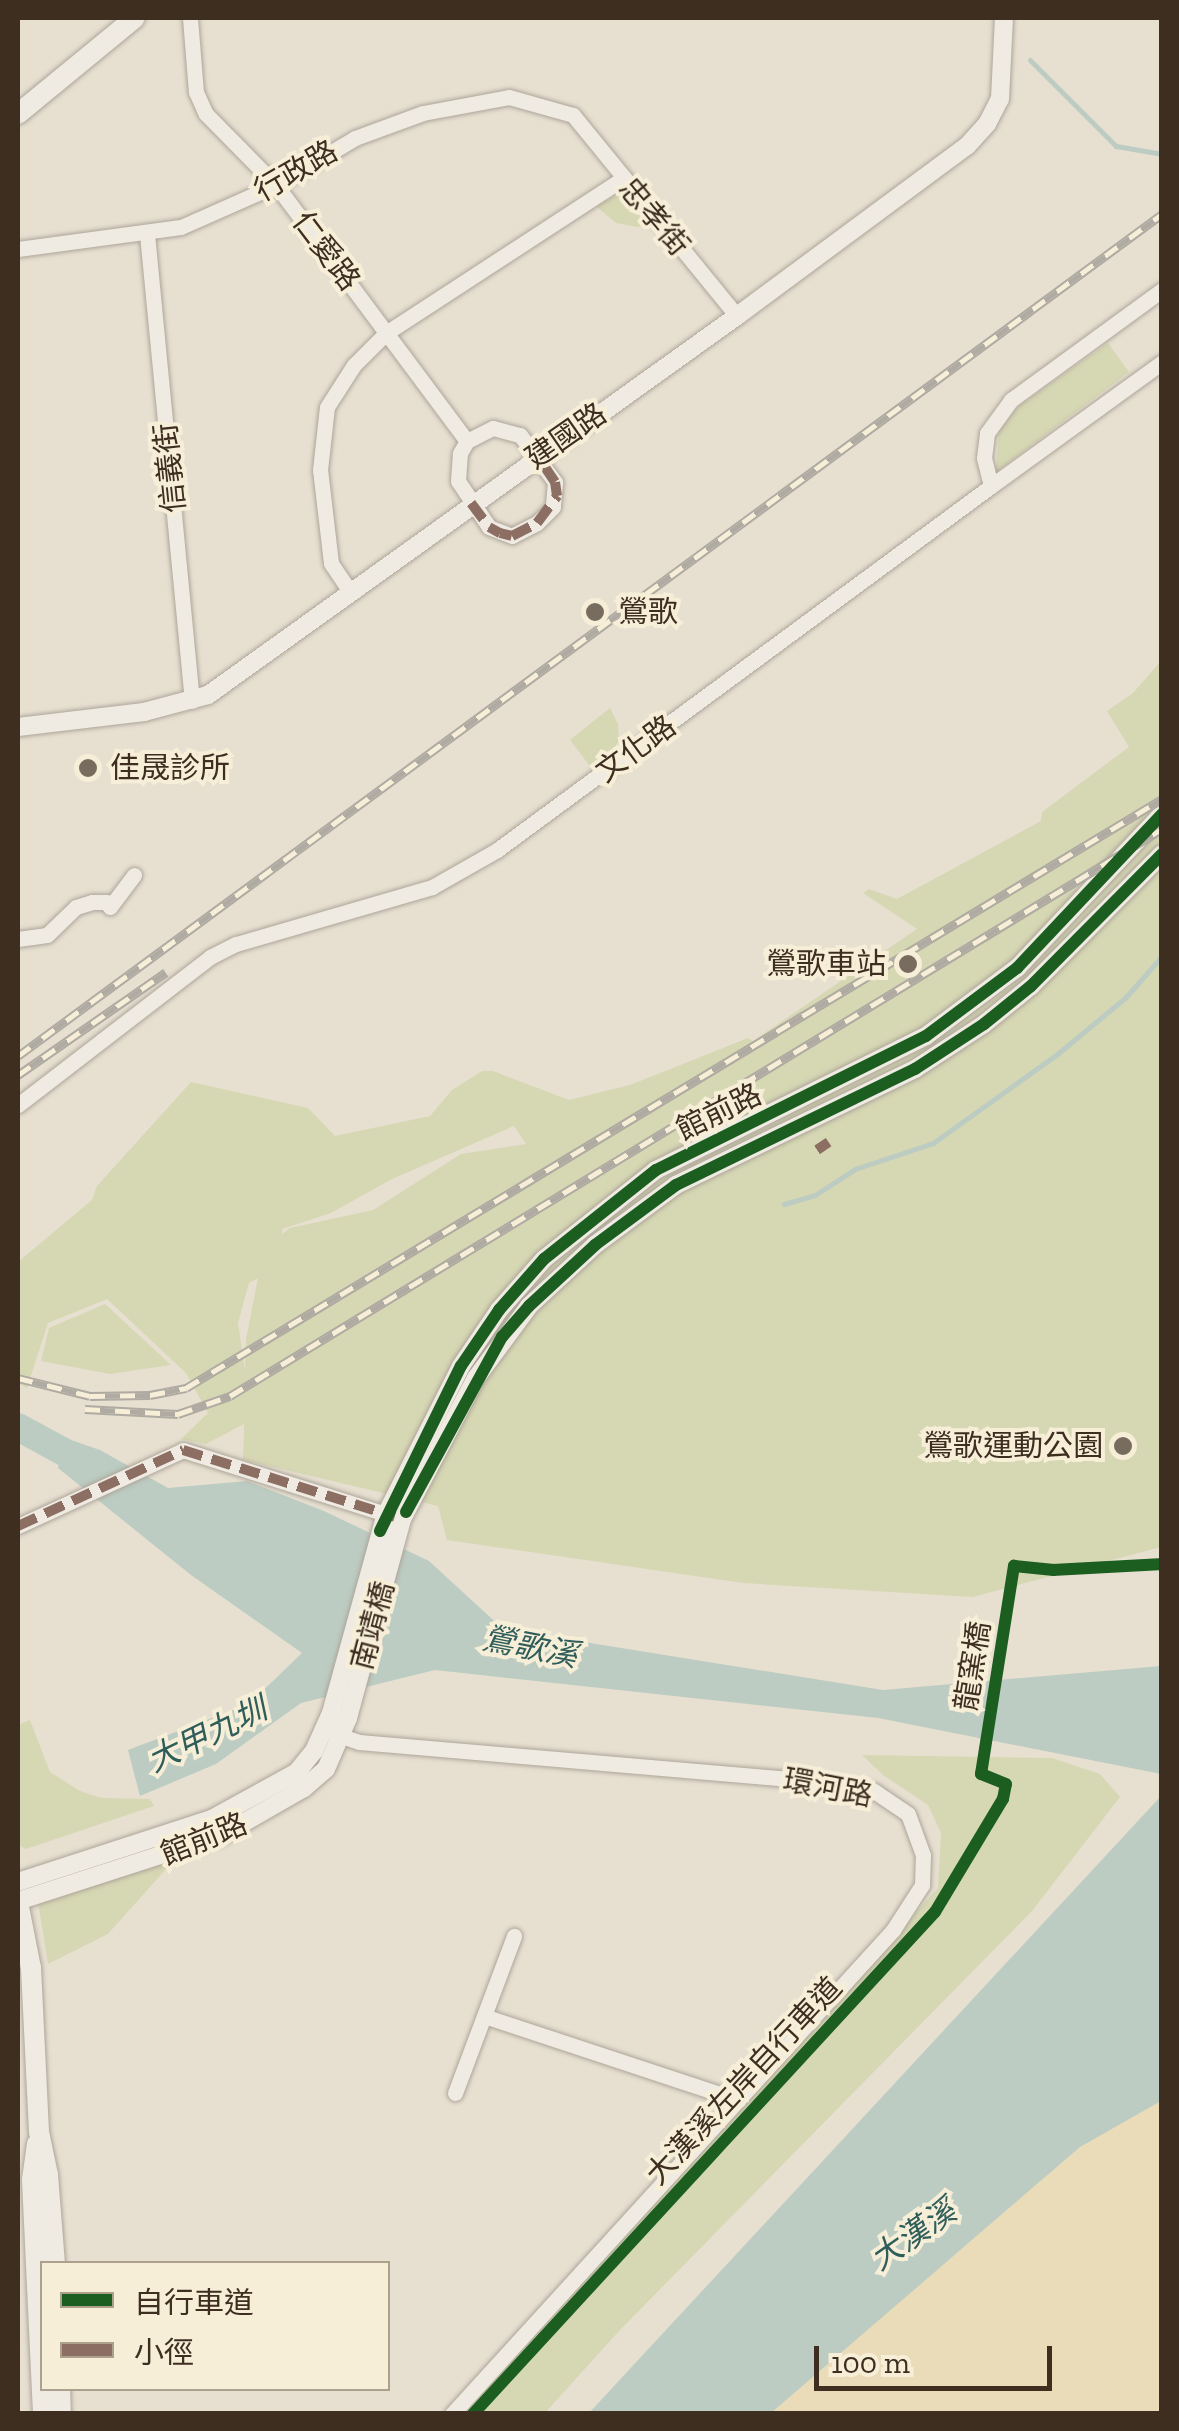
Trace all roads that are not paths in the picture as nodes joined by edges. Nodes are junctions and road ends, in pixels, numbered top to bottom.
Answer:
1 (135, 18) edge
2 (190, 18) edge
3 (1004, 18) edge
4 (18, 114) edge
5 (573, 116) joint
6 (622, 179) junction
7 (276, 185) junction
8 (147, 234) junction
9 (18, 250) edge
10 (1162, 290) edge
11 (737, 316) junction
12 (386, 332) junction
13 (1162, 362) edge
14 (468, 441) junction
15 (538, 456) junction
16 (991, 486) junction
17 (471, 503) junction
18 (351, 592) junction
19 (192, 702) junction
20 (18, 727) edge
21 (1162, 814) edge
22 (1162, 854) edge
23 (134, 875) dead end
24 (18, 939) edge
25 (18, 1104) edge
26 (392, 1525) junction
27 (18, 1526) edge
28 (336, 1724) junction
29 (18, 1882) edge
30 (18, 1902) edge
31 (514, 1936) dead end
32 (484, 2016) junction
33 (455, 2093) dead end
34 (738, 2100) junction
35 (39, 2132) junction
36 (55, 2261) edge
37 (40, 2338) edge
38 (452, 2414) edge

1 - 4 main road
2 - 7 street, 仁愛路
3 - 11 street, 建國路
5 - 6 street, 忠孝街
5 - 7 street, 行政路
6 - 11 street, 忠孝街
6 - 12 street
7 - 8 street, 行政路
7 - 12 street, 仁愛路
8 - 9 street, 行政路
8 - 19 street, 信義街
10 - 16 street
11 - 15 street, 建國路
12 - 14 street, 仁愛路
12 - 18 street
13 - 16 street, 文化路
14 - 15 street
14 - 17 street
15 - 17 street, 建國路
15 - 17 street
16 - 25 street, 文化路
17 - 18 street, 建國路
18 - 19 street, 建國路
19 - 20 street, 建國路
21 - 26 street, 館前路
22 - 26 street, 館前路
23 - 24 street
26 - 27 street
26 - 28 street, 南靖橋
28 - 29 street, 館前路
28 - 30 street, 館前路
28 - 34 street, 環河路
30 - 35 main road
31 - 32 street
32 - 33 street
32 - 34 street
34 - 38 street, 環河路
35 - 36 main road
35 - 37 main road

